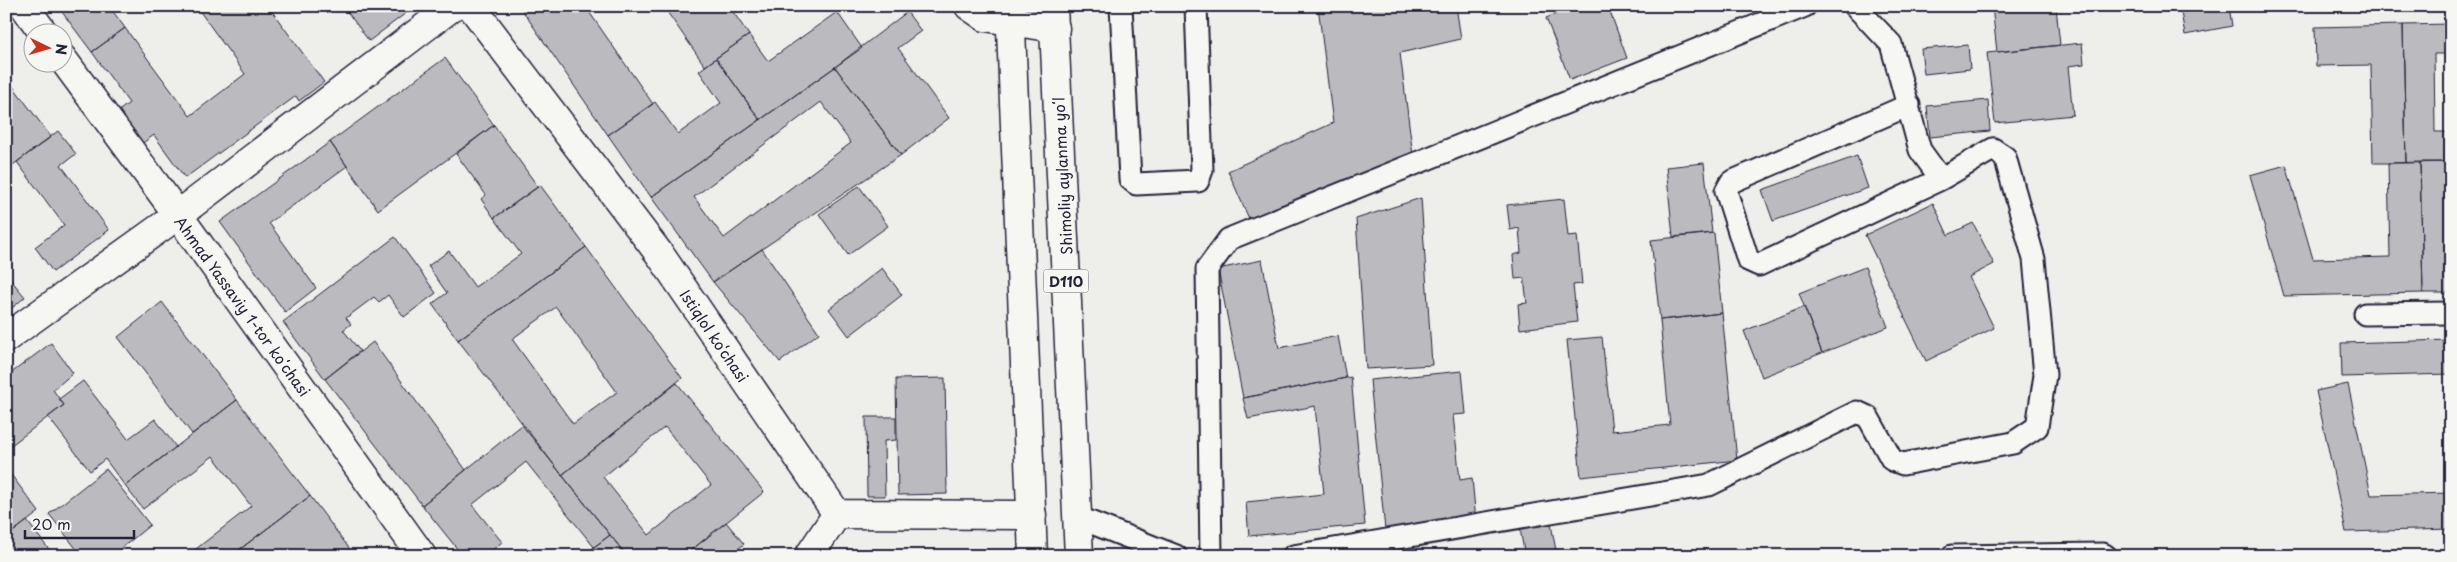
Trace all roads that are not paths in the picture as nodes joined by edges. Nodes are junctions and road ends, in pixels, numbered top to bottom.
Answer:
1 (24, 6) edge
2 (453, 6) edge
3 (471, 6) edge
4 (969, 6) edge
5 (1121, 6) edge
6 (1196, 6) edge
7 (1805, 6) edge
8 (1855, 6) edge
9 (1011, 14) edge
10 (1054, 17) edge
11 (36, 22) edge
12 (72, 72) edge
13 (1909, 105) junction
14 (1941, 179) junction
15 (178, 215) junction
16 (2451, 313) edge
17 (2365, 314) dead end
18 (6, 338) edge
19 (837, 514) junction
20 (1032, 515) junction
21 (1077, 517) junction
22 (422, 556) edge
23 (809, 556) edge
24 (1033, 556) edge
25 (1080, 556) edge
26 (1176, 556) edge
27 (1211, 556) edge
28 (1293, 556) edge
29 (1952, 556) edge
30 (2106, 556) edge

1 - 11 street
2 - 15 street
3 - 19 street, Istiqlol ko‘chasi
4 - 9 street
5 - 6 lane
7 - 27 lane
8 - 13 lane
9 - 10 street
9 - 20 street, D110
10 - 21 street, Shimoliy aylanma yoʻl / D110
12 - 15 street, Ahmad Yassaviy 1-tor koʻchasi
13 - 14 lane
13 - 14 lane
14 - 28 lane
15 - 18 street
15 - 22 street, Ahmad Yassaviy 1-tor koʻchasi
16 - 17 lane
19 - 20 street
19 - 23 street
20 - 24 street, D110
21 - 25 street, Shimoliy aylanma yoʻl / D110
21 - 26 lane
29 - 30 lane

